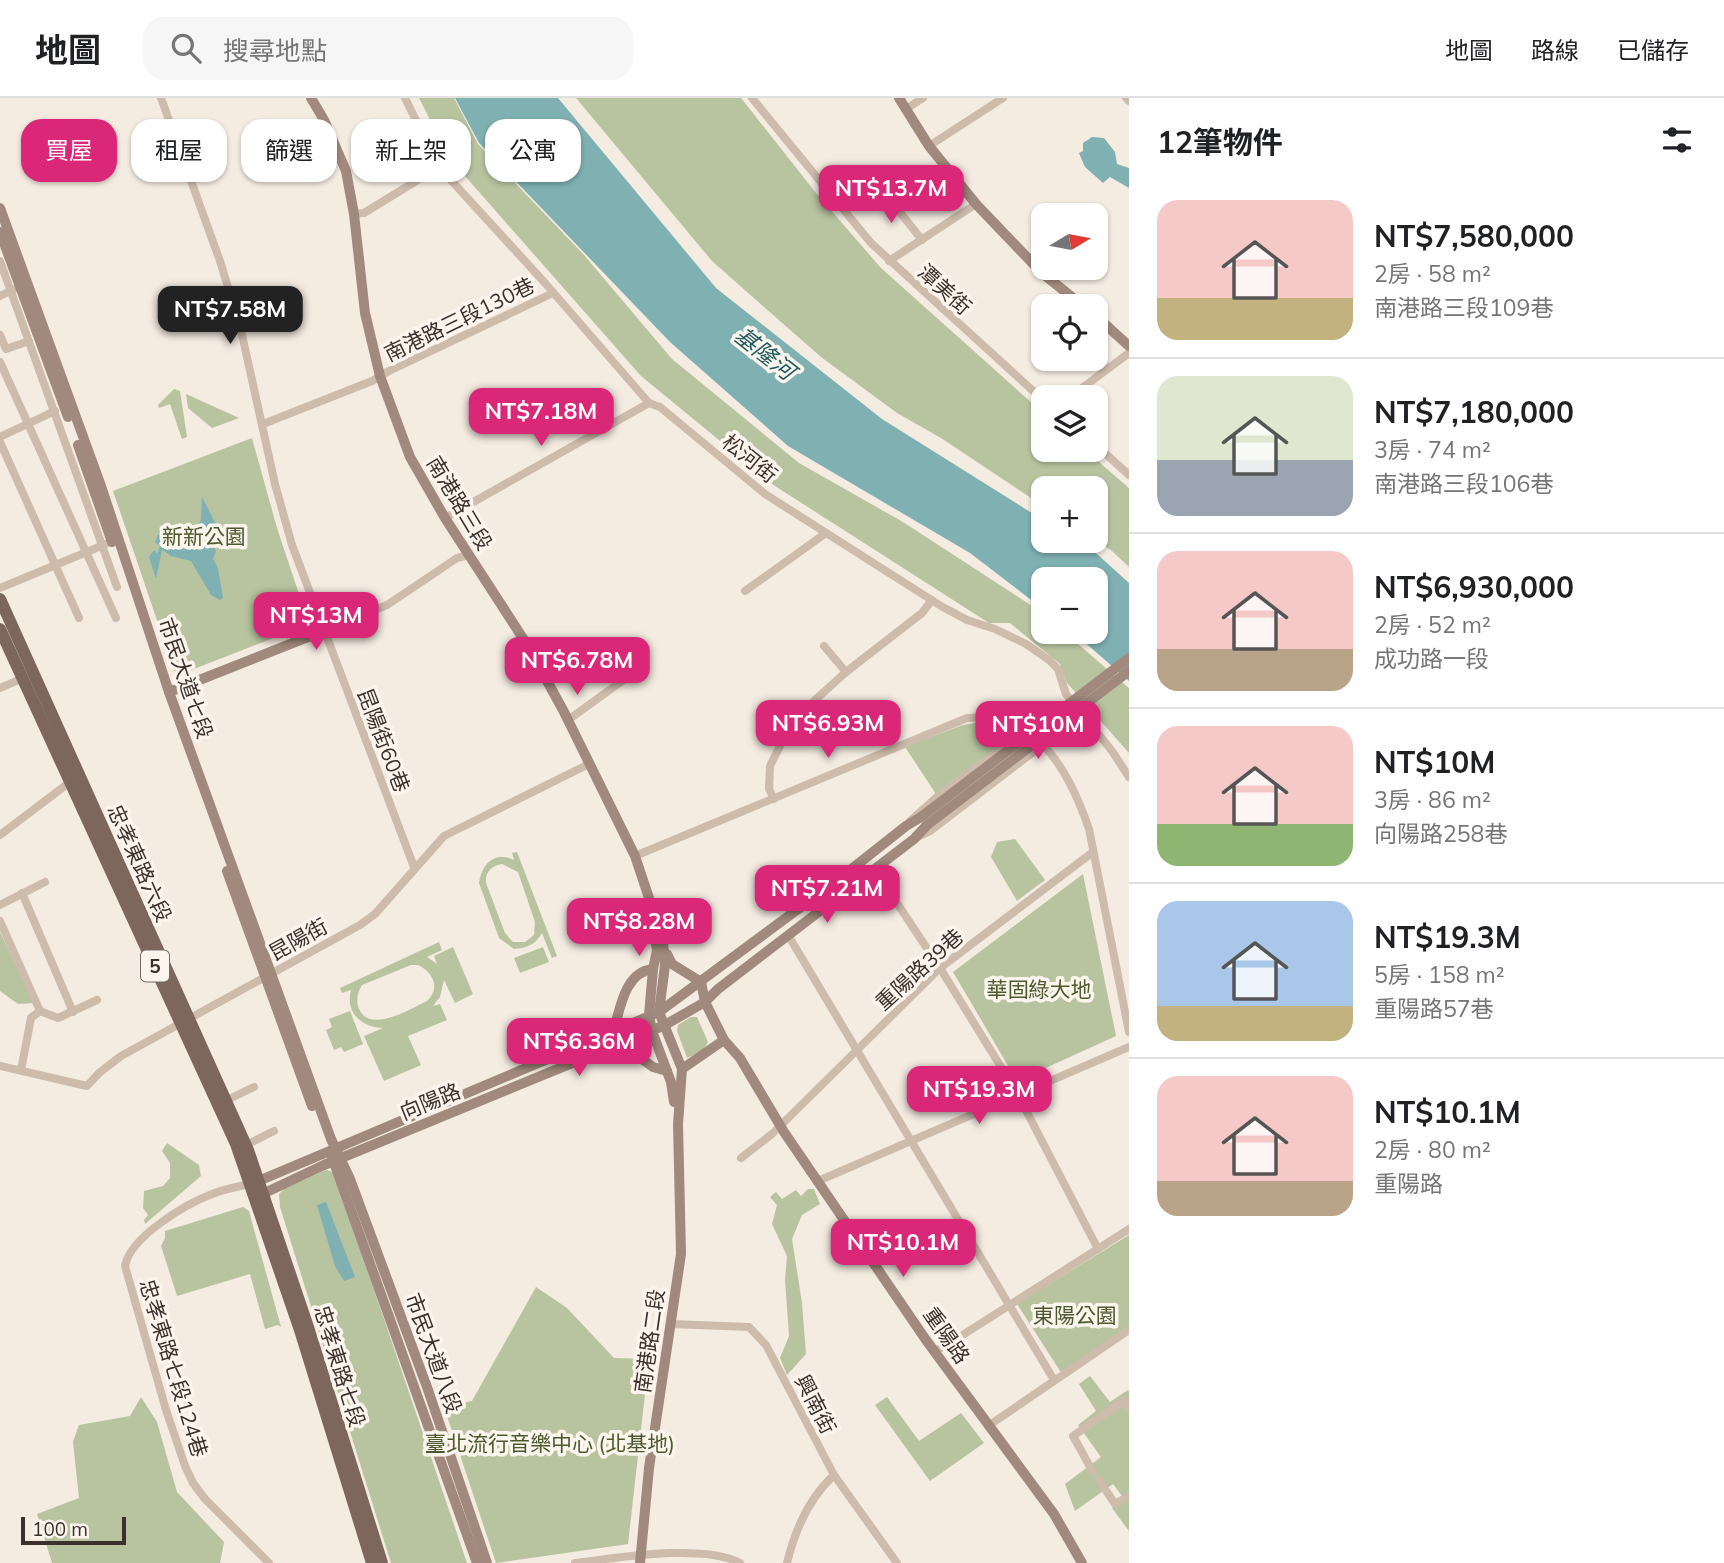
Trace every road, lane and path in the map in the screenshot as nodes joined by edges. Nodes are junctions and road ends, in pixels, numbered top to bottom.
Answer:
1 (161, 98) edge
2 (311, 98) edge
3 (405, 98) edge
4 (752, 98) edge
5 (899, 98) edge
6 (923, 98) edge
7 (1003, 98) edge
8 (906, 109) junction
9 (415, 119) edge
10 (929, 146) junction
11 (415, 182) edge
12 (453, 182) edge
13 (884, 192) dead end
14 (976, 204) junction
15 (0, 208) edge
16 (354, 214) junction
17 (0, 232) edge
18 (922, 240) junction
19 (0, 261) edge
20 (889, 261) junction
21 (16, 289) junction
22 (553, 293) junction
23 (1068, 294) edge
24 (0, 296) edge
25 (1108, 327) edge
26 (0, 335) edge
27 (29, 341) junction
28 (1129, 345) edge
29 (1129, 353) edge
30 (0, 362) edge
31 (380, 376) junction
32 (1086, 385) edge
33 (1031, 389) edge
34 (649, 403) junction
35 (65, 407) junction
36 (53, 412) junction
37 (263, 424) junction
38 (27, 425) junction
39 (0, 439) edge
40 (1108, 456) edge
41 (1129, 475) edge
42 (445, 518) junction
43 (826, 533) junction
44 (111, 542) junction
45 (86, 552) junction
46 (469, 555) junction
47 (56, 564) junction
48 (117, 587) dead end
49 (0, 588) edge
50 (745, 591) dead end
51 (0, 599) edge
52 (932, 600) junction
53 (79, 618) dead end
54 (116, 618) dead end
55 (0, 629) edge
56 (323, 631) junction
57 (824, 646) dead end
58 (1129, 658) edge
59 (640, 668) dead end
60 (1129, 671) edge
61 (846, 672) junction
62 (23, 678) junction
63 (0, 688) edge
64 (169, 692) junction
65 (1083, 714) junction
66 (568, 720) junction
67 (1022, 727) junction
68 (1043, 745) junction
69 (589, 764) junction
70 (1129, 777) edge
71 (70, 782) junction
72 (774, 799) junction
73 (924, 821) junction
74 (906, 826) junction
75 (0, 835) edge
76 (914, 839) junction
77 (1093, 852) junction
78 (635, 856) junction
79 (414, 867) junction
80 (875, 870) junction
81 (45, 882) dead end
82 (22, 893) junction
83 (650, 901) junction
84 (0, 905) edge
85 (0, 921) edge
86 (788, 936) junction
87 (664, 949) junction
88 (940, 968) junction
89 (653, 970) junction
90 (268, 976) junction
91 (701, 982) junction
92 (97, 1000) dead end
93 (705, 1002) junction
94 (40, 1011) junction
95 (73, 1012) junction
96 (654, 1014) junction
97 (185, 1021) junction
98 (665, 1026) junction
99 (652, 1031) junction
100 (613, 1032) junction
101 (1129, 1032) edge
102 (724, 1040) junction
103 (621, 1044) junction
104 (1129, 1046) edge
105 (856, 1051) junction
106 (0, 1066) edge
107 (682, 1069) junction
108 (21, 1070) junction
109 (667, 1072) junction
110 (254, 1087) dead end
111 (1017, 1093) junction
112 (225, 1101) junction
113 (678, 1124) junction
114 (780, 1125) junction
115 (274, 1131) dead end
116 (910, 1141) junction
117 (246, 1145) junction
118 (334, 1155) junction
119 (741, 1158) dead end
120 (818, 1181) junction
121 (257, 1189) junction
122 (1129, 1229) edge
123 (1098, 1249) junction
124 (1009, 1306) junction
125 (671, 1324) junction
126 (1129, 1331) edge
127 (934, 1351) junction
128 (1054, 1380) junction
129 (1129, 1408) edge
130 (988, 1426) junction
131 (1093, 1472) dead end
132 (834, 1475) junction
133 (1099, 1480) dead end
134 (1129, 1496) edge
135 (640, 1559) edge
136 (269, 1563) edge
137 (372, 1563) edge
138 (382, 1563) edge
139 (477, 1563) edge
140 (487, 1563) edge
141 (575, 1563) edge
142 (740, 1563) edge
143 (787, 1563) edge
144 (897, 1563) edge
145 (1082, 1563) edge

1 - 37 street, 昆陽街60巷
2 - 16 main road, 南港路三段
3 - 9 street, 松河街
4 - 20 street, 潭美街
5 - 8 main road
6 - 8 street
7 - 10 street
8 - 10 main road
10 - 14 main road
11 - 16 street
12 - 22 street, 松河街
13 - 18 street
14 - 18 street
14 - 23 main road
15 - 44 main road, 市民大道七段
16 - 31 main road, 南港路三段
17 - 21 main road, 市民大道七段
18 - 20 street
19 - 21 street
20 - 33 street, 潭美街
21 - 24 street
21 - 27 street
21 - 35 main road, 市民大道七段
22 - 31 street, 南港路三段130巷
22 - 34 street, 松河街
25 - 28 main road
26 - 27 street
27 - 36 street
29 - 32 street
30 - 38 street
31 - 37 street, 南港路三段130巷
31 - 42 main road, 南港路三段
34 - 42 street
34 - 43 street, 松河街
35 - 36 street
35 - 44 main road, 市民大道七段
36 - 38 street
36 - 44 street
37 - 56 street, 昆陽街60巷
38 - 39 street
38 - 45 street
39 - 47 street
40 - 41 street
42 - 46 main road, 南港路三段
43 - 50 street
43 - 52 street, 松河街
44 - 45 street
44 - 48 street
44 - 64 main road, 市民大道七段
44 - 90 main road, 市民大道七段
45 - 47 street
45 - 54 street
46 - 56 street
46 - 66 main road, 南港路三段
47 - 49 street
47 - 53 street
51 - 97 main road, 忠孝東路六段 / 5
52 - 61 street
52 - 65 street, 松河街
55 - 62 main road, 忠孝東路六段 / 5
56 - 64 main road
56 - 79 street, 昆陽街60巷
57 - 61 street
58 - 73 main road, bridge
59 - 66 street
60 - 73 main road, bridge
61 - 72 street
62 - 63 street
62 - 71 main road, 忠孝東路六段 / 5
64 - 90 main road, 市民大道七段
65 - 68 street
65 - 70 street, 松河街
66 - 69 main road, 南港路三段
67 - 68 street
67 - 72 street
67 - 74 street
68 - 76 street
68 - 77 street
69 - 78 main road, 南港路三段
69 - 79 street, 昆陽街
71 - 75 street
71 - 97 main road, 忠孝東路六段 / 5
72 - 78 street
73 - 74 main road, 向陽路
73 - 76 main road, 向陽路
74 - 91 main road, 向陽路
76 - 80 main road, 向陽路
77 - 88 street, 重陽路39巷
77 - 101 street
78 - 83 main road, 南港路三段
79 - 90 street, 昆陽街
80 - 86 main road, 向陽路
80 - 88 street
81 - 82 street
82 - 84 street
82 - 95 street
83 - 87 main road, 南港路二段
83 - 89 main road, 南港路二段
85 - 94 street
86 - 93 main road, 向陽路
86 - 105 street
87 - 91 main road
87 - 96 main road, 南港路二段
88 - 105 street, 重陽路39巷
88 - 111 street
89 - 96 main road, 南港路二段
89 - 100 main road
90 - 97 street, 昆陽街
90 - 118 main road, 市民大道七段
91 - 93 main road, 重陽路
91 - 96 main road, 向陽路
92 - 95 street
93 - 98 main road, 向陽路
93 - 102 main road, 重陽路
94 - 95 street
94 - 108 street
96 - 98 main road, 南港路二段
96 - 99 main road, 南港路二段
96 - 100 main road, 向陽路
97 - 108 street, 昆陽街
97 - 112 main road, 忠孝東路六段 / 5
97 - 121 main road, 忠孝東路六段 / 5
98 - 99 main road, 向陽路
98 - 107 main road, 南港路二段
99 - 103 main road, 向陽路
99 - 109 main road, 南港路二段
100 - 118 main road, 向陽路
102 - 107 main road
102 - 114 main road, 重陽路
103 - 109 main road
103 - 118 main road, 向陽路
104 - 111 street
105 - 114 street, 重陽路39巷
105 - 116 street
106 - 108 street, 昆陽街
107 - 113 main road, 南港路二段
109 - 113 main road, 南港路二段
110 - 112 street
111 - 116 street
111 - 123 street
112 - 117 main road, 忠孝東路六段 / 5
113 - 125 main road, 南港路二段
114 - 119 street, 重陽路39巷
114 - 120 main road, 重陽路
115 - 117 street
116 - 120 street
116 - 124 street
117 - 121 main road, 忠孝東路六段 / 5
118 - 121 main road, 向陽路
118 - 139 main road, 市民大道八段
118 - 140 main road, 市民大道八段
120 - 127 main road, 重陽路
121 - 136 street, 忠孝東路七段124巷
121 - 137 main road, 忠孝東路七段 / 5
121 - 138 main road, 忠孝東路七段 / 5
122 - 123 street
123 - 124 street
124 - 127 street
124 - 128 street
125 - 132 street, 興南街
125 - 135 main road, 南港路二段
126 - 128 street
127 - 130 main road, 重陽路
128 - 130 street
129 - 131 street
130 - 145 main road, 重陽路
132 - 143 street
132 - 144 street, 興南街
133 - 134 street
135 - 141 street
135 - 142 street

